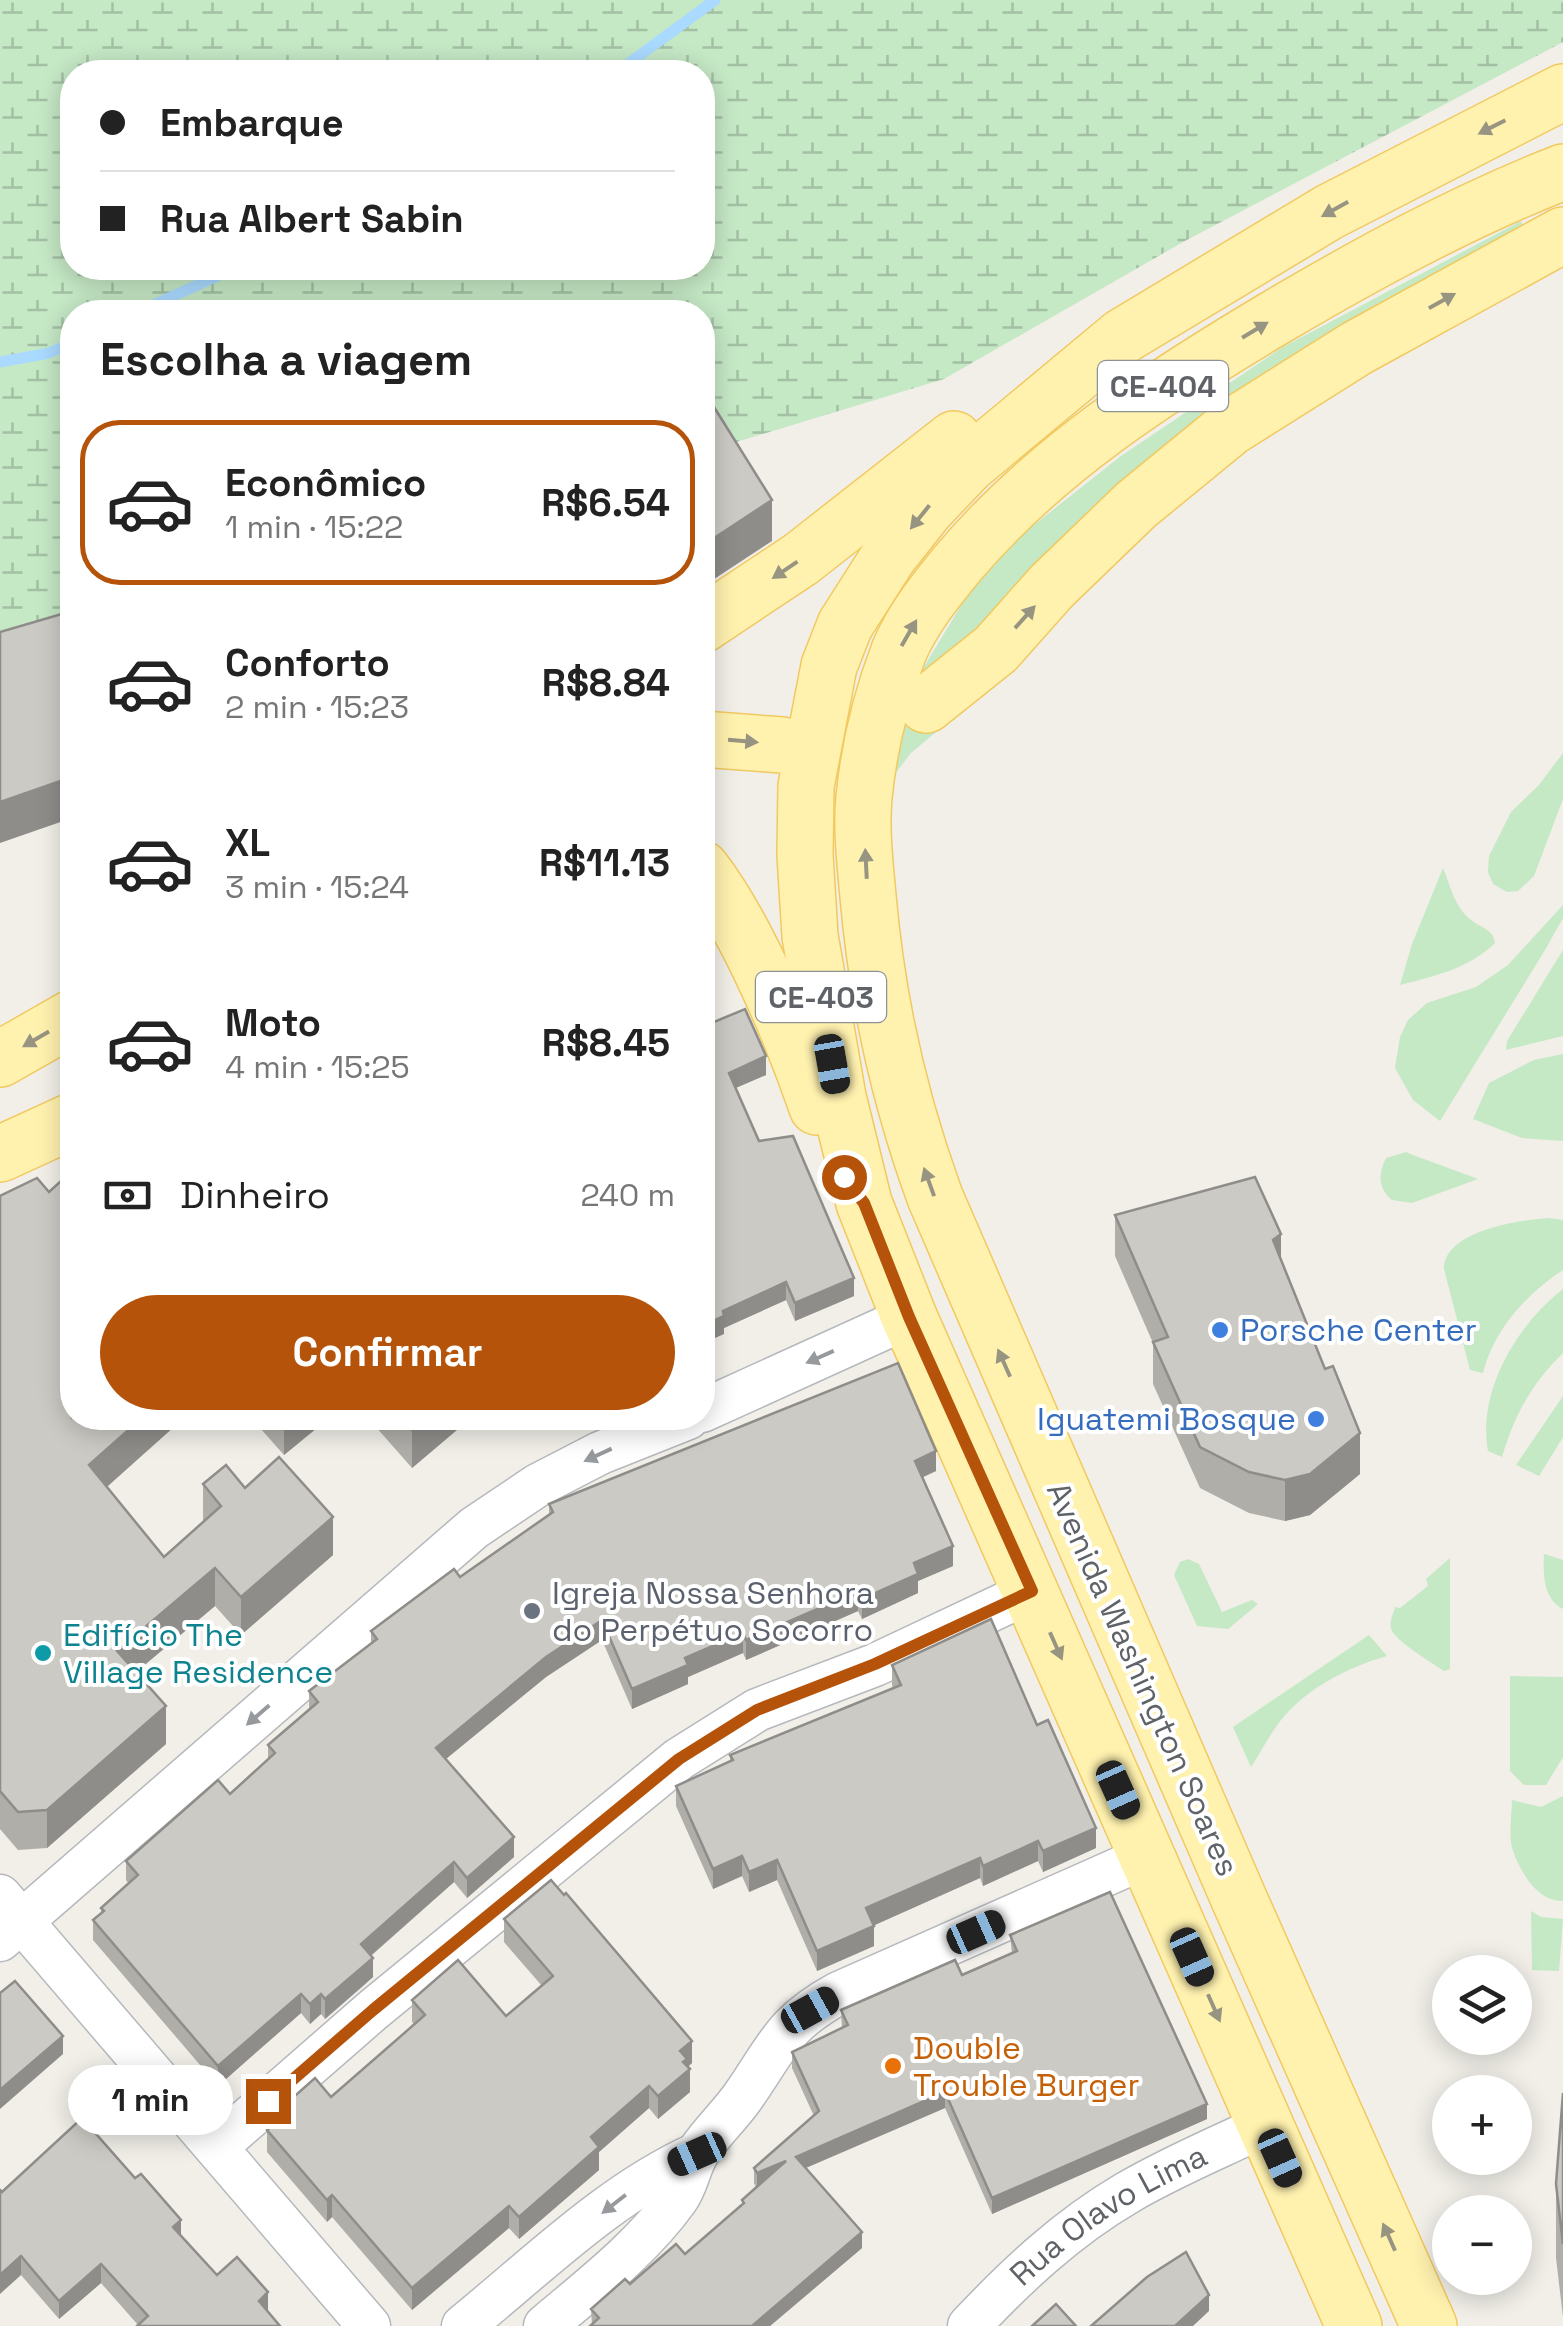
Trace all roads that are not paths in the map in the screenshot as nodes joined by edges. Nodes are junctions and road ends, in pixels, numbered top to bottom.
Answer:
1 (1563, 92) edge
2 (1563, 172) edge
3 (1563, 236) edge
4 (1122, 336) junction
5 (715, 616) edge
6 (926, 704) dead end
7 (875, 724) joint
8 (715, 743) edge
9 (794, 766) junction
10 (715, 890) edge
11 (60, 1025) edge
12 (0, 1059) edge
13 (60, 1122) edge
14 (0, 1154) edge
15 (864, 1203) junction
16 (909, 1317) junction
17 (715, 1405) edge
18 (659, 1430) edge
19 (1032, 1591) junction
20 (1148, 1856) junction
21 (7, 1919) edge
22 (1266, 2125) junction
23 (216, 2146) junction
24 (697, 2154) junction
25 (370, 2326) edge
26 (464, 2326) edge
27 (545, 2326) edge
28 (968, 2326) edge
29 (1354, 2326) edge
30 (1429, 2326) edge

1 -> 4 main road, CE-404
7 -> 2 main road, CE-404
6 -> 3 main road
4 -> 5 main road, CE-404
4 -> 9 main road, CE-404
30 -> 7 main road, Avenida Washington Soares / CE-403
8 -> 9 main road
9 - 15 main road, Avenida Washington Soares / CE-403
10 - 15 main road
11 -> 12 main road
13 - 14 main road
15 - 16 main road, Avenida Washington Soares / CE-403
16 -> 17 street
16 - 19 main road, Avenida Washington Soares / CE-403
18 -> 21 street
19 -> 20 main road, Avenida Washington Soares / CE-403
19 - 23 street
20 -> 22 main road, Avenida Washington Soares / CE-403
20 - 24 street
21 - 23 street
22 - 28 street, Rua Olavo Lima
22 - 29 main road, Avenida Washington Soares / CE-403
23 - 25 street
24 -> 26 street
24 - 27 street

